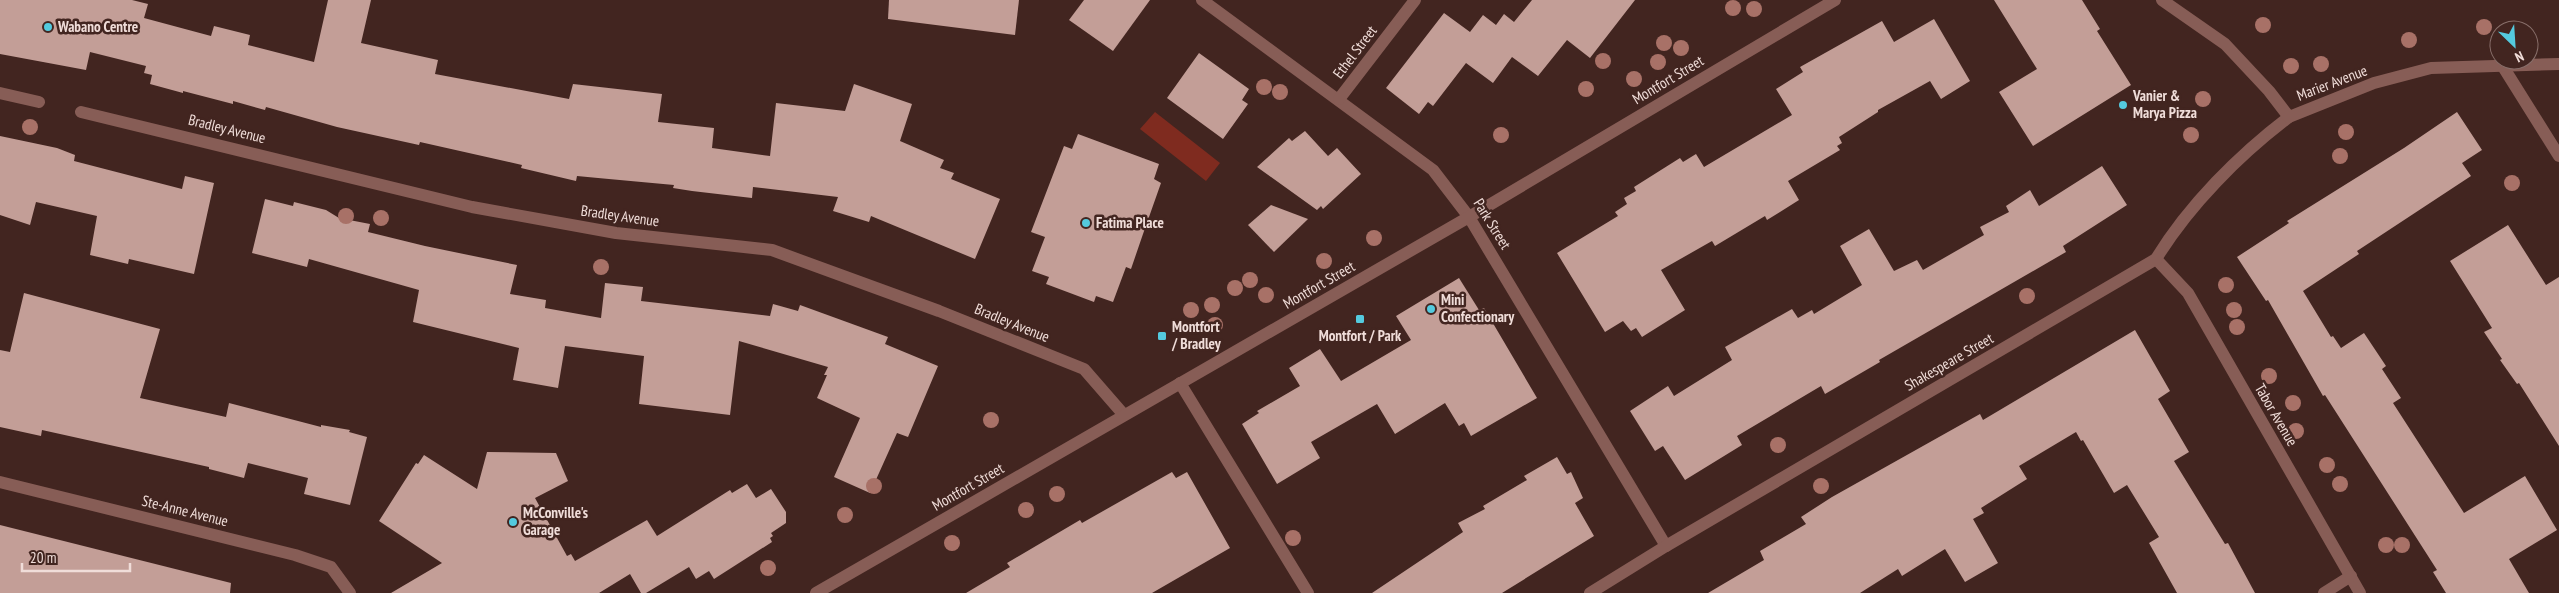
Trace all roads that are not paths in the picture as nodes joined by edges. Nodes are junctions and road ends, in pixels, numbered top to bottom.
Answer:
1 (1202, 0) edge
2 (1414, 0) edge
3 (1835, 0) edge
4 (2162, 0) edge
5 (2539, 64) edge
6 (2559, 64) edge
7 (2489, 66) edge
8 (2505, 70) edge
9 (0, 93) edge
10 (1339, 99) junction
11 (38, 102) dead end
12 (81, 112) dead end
13 (2289, 117) junction
14 (2559, 156) edge
15 (1469, 217) junction
16 (2156, 259) junction
17 (1180, 383) junction
18 (1124, 415) junction
19 (0, 482) edge
20 (1666, 546) junction
21 (2350, 576) junction
22 (350, 593) edge
23 (816, 593) edge
24 (1308, 593) edge
25 (1590, 593) edge
26 (2324, 593) edge
27 (2360, 593) edge

1 - 10 street, Park Street
2 - 10 street, Ethel Street
3 - 15 street, Montfort Street
4 - 13 street, Marier Avenue
5 - 6 street, Marier Avenue
7 - 13 street, Marier Avenue
8 - 14 street
9 - 11 street
10 - 15 street, Park Street
12 - 18 street, Bradley Avenue
13 - 16 street, Shakespeare Street
15 - 17 street, Montfort Street
15 - 20 street, Park Street
16 - 20 street, Shakespeare Street
16 - 21 street, Tabor Avenue
17 - 18 street, Montfort Street
17 - 24 street
18 - 23 street, Montfort Street
19 - 22 street, Ste-Anne Avenue
20 - 25 street, Shakespeare Street
21 - 26 street
21 - 27 street, Tabor Avenue

